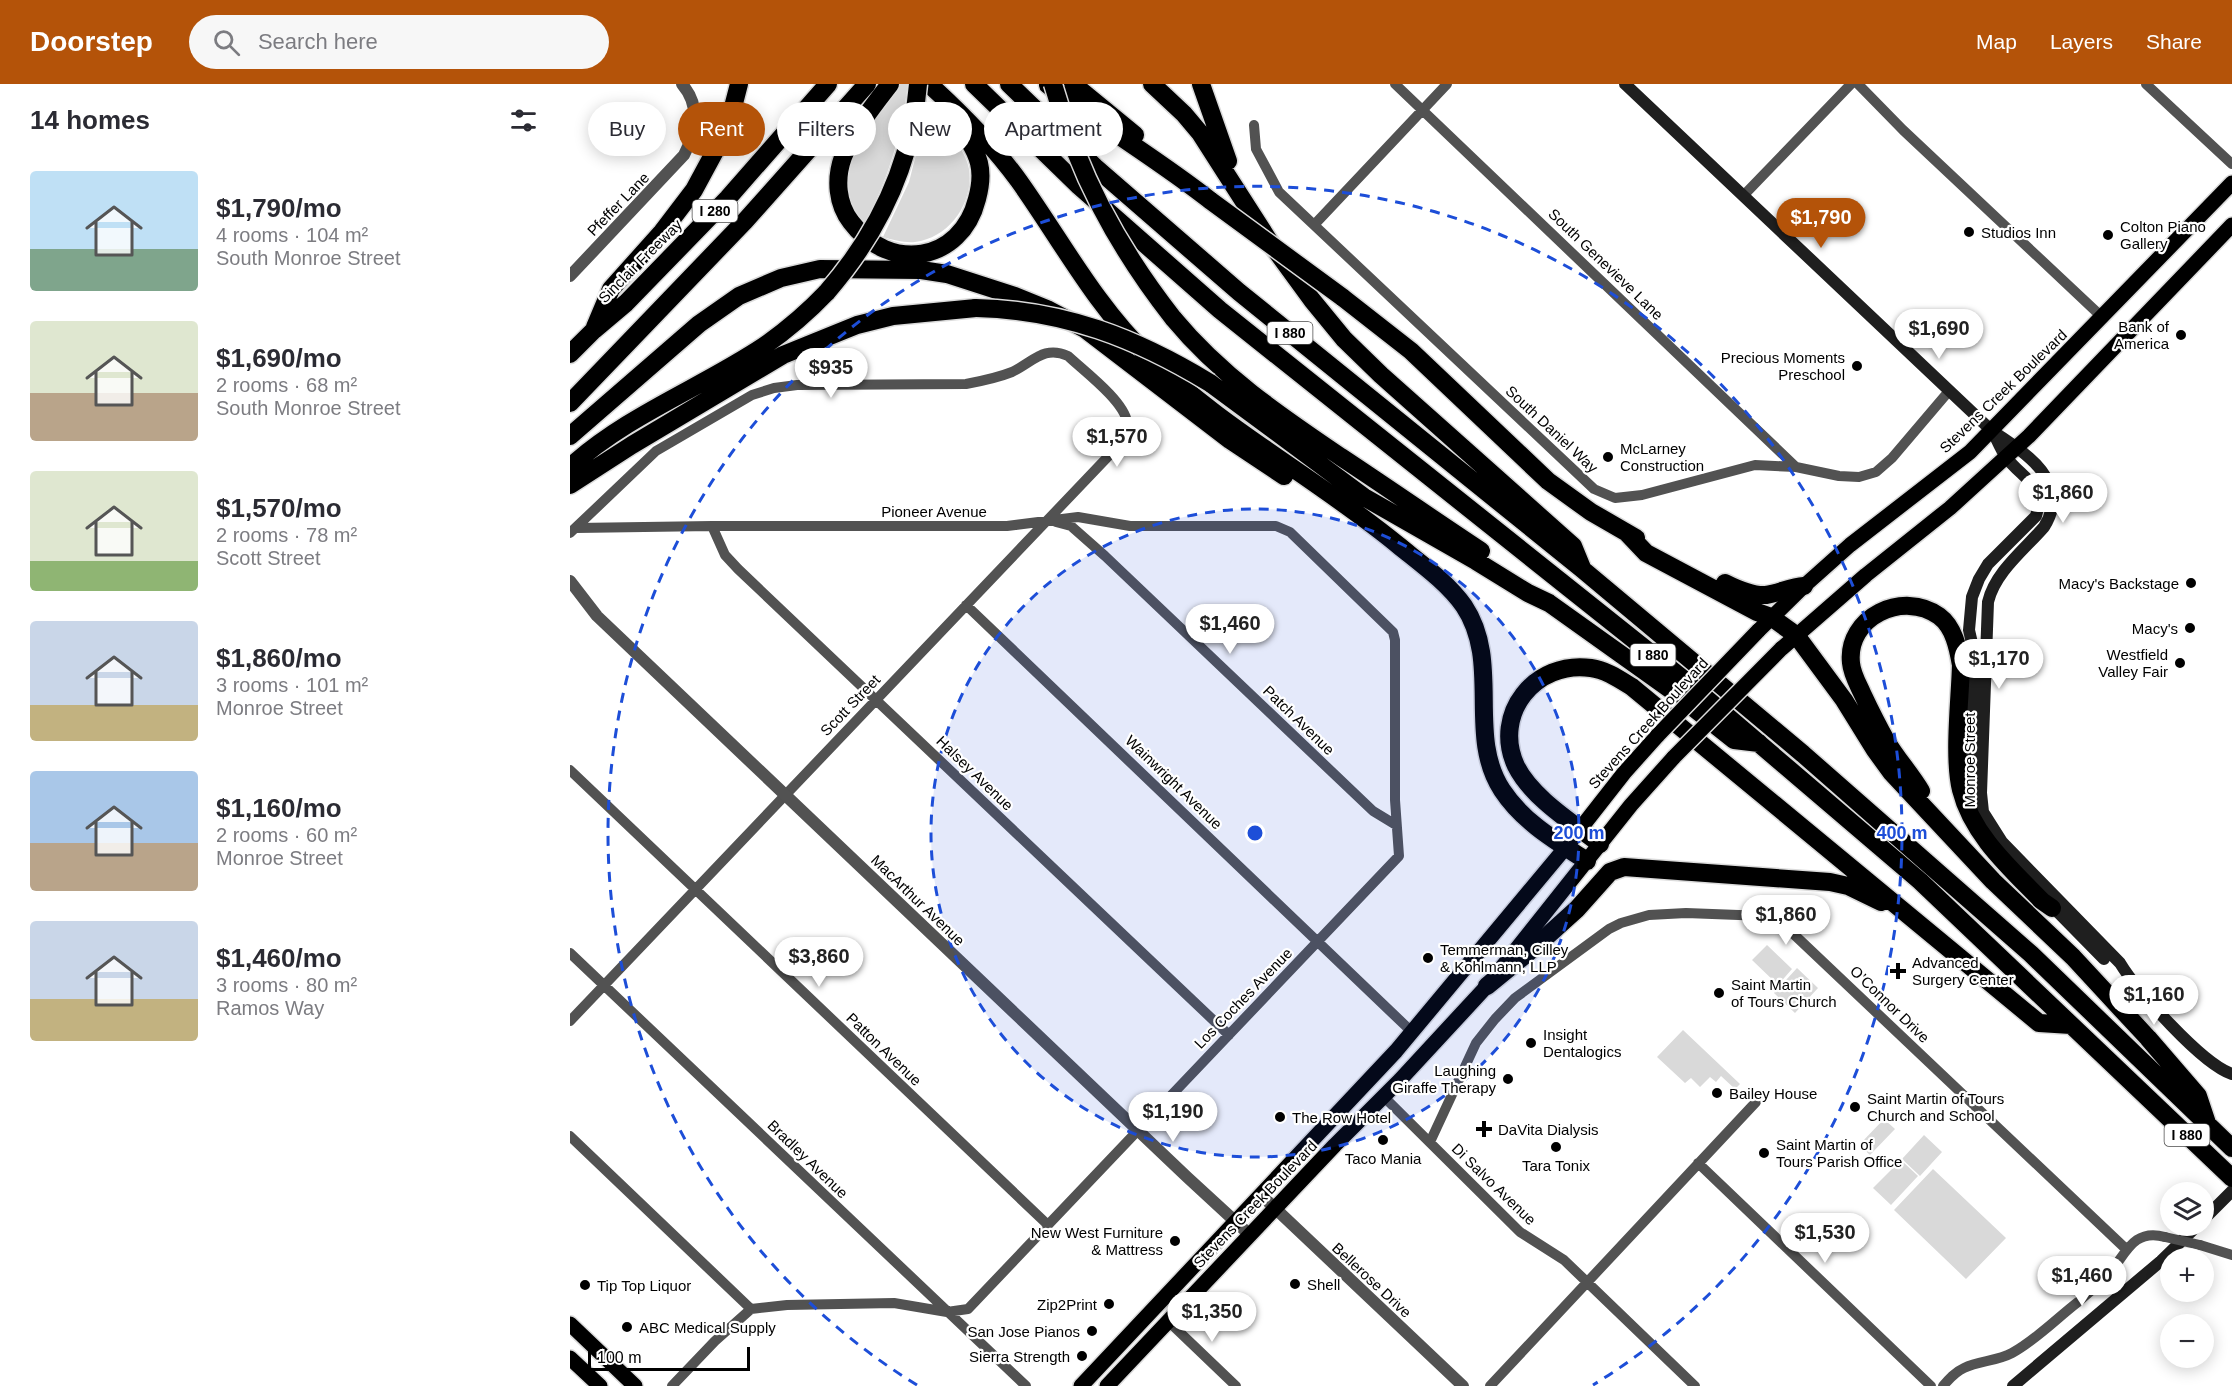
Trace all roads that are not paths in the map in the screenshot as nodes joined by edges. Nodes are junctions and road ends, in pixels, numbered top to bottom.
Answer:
1 (682, 84) edge
2 (739, 84) edge
3 (828, 84) edge
4 (867, 84) edge
5 (890, 84) edge
6 (918, 84) edge
7 (924, 84) edge
8 (929, 84) edge
9 (974, 84) edge
10 (1009, 84) edge
11 (1047, 84) edge
12 (1053, 84) edge
13 (1073, 84) edge
14 (1152, 84) edge
15 (1201, 84) edge
16 (1395, 84) edge
17 (1448, 84) edge
18 (1625, 84) edge
19 (1851, 84) edge
20 (1858, 84) edge
21 (2146, 84) edge
22 (1423, 110) junction
23 (1254, 125) dead end
24 (2232, 164) edge
25 (1171, 169) junction
26 (2232, 183) edge
27 (1743, 196) junction
28 (1248, 206) junction
29 (1314, 225) junction
30 (2232, 225) edge
31 (570, 276) edge
32 (2103, 318) junction
33 (594, 330) junction
34 (570, 354) edge
35 (1949, 391) junction
36 (570, 403) edge
37 (1992, 431) junction
38 (570, 436) edge
39 (2012, 452) junction
40 (570, 467) edge
41 (1796, 467) junction
42 (570, 485) edge
43 (1047, 520) junction
44 (712, 526) junction
45 (573, 530) edge
46 (1627, 533) junction
47 (1420, 563) junction
48 (1582, 570) junction
49 (570, 581) edge
50 (1804, 585) junction
51 (1549, 603) junction
52 (966, 605) junction
53 (1771, 617) junction
54 (1393, 632) joint
55 (1796, 635) junction
56 (876, 700) junction
57 (1760, 743) junction
58 (570, 770) edge
59 (786, 795) junction
60 (1932, 814) junction
61 (1396, 825) junction
62 (1580, 828) junction
63 (1600, 844) junction
64 (1566, 847) junction
65 (1587, 861) junction
66 (695, 890) junction
67 (2052, 908) junction
68 (1925, 928) junction
69 (1319, 941) junction
70 (570, 953) edge
71 (2130, 979) junction
72 (604, 986) junction
73 (1487, 986) junction
74 (570, 1021) edge
75 (2071, 1024) junction
76 (1412, 1032) junction
77 (1229, 1035) junction
78 (1395, 1051) junction
79 (2232, 1074) edge
80 (1383, 1096) junction
81 (1756, 1102) dead end
82 (2208, 1125) junction
83 (1138, 1130) junction
84 (570, 1136) edge
85 (1430, 1142) junction
86 (2232, 1149) edge
87 (1698, 1163) junction
88 (2231, 1181) edge
89 (1261, 1195) junction
90 (2214, 1205) edge
91 (1275, 1209) junction
92 (1235, 1222) junction
93 (1048, 1226) junction
94 (1250, 1234) junction
95 (2187, 1236) edge
96 (2126, 1249) junction
97 (2232, 1255) edge
98 (1587, 1282) junction
99 (751, 1309) junction
100 (947, 1312) junction
101 (1168, 1321) junction
102 (570, 1324) edge
103 (1109, 1357) junction
104 (570, 1358) edge
105 (600, 1386) edge
106 (635, 1386) edge
107 (672, 1386) edge
108 (1026, 1386) edge
109 (1081, 1386) edge
110 (1094, 1386) edge
111 (1107, 1386) edge
112 (1236, 1386) edge
113 (1463, 1386) edge
114 (1490, 1386) edge
115 (1695, 1386) edge
116 (1931, 1386) edge
117 (1943, 1386) edge
118 (2013, 1386) edge

1 - 31 street, Pfeffer Lane
2 - 33 highway
3 - 33 highway, Sinclair Freeway / I 280
4 - 36 highway, I 280
5 - 7 highway
6 - 40 highway, bridge
8 - 47 highway
9 - 57 highway, I 880
10 - 48 highway, I 880
11 - 25 highway
12 - 51 highway, bridge
13 - 25 highway
14 - 28 highway
15 - 28 highway
16 - 22 street, South Genevieve Lane
17 - 22 street
18 - 27 main road
19 - 27 street
20 - 32 street
21 - 24 street
22 - 29 street
22 - 41 street, South Genevieve Lane
23 - 29 street, South Daniel Way
25 - 46 highway, bridge
26 - 32 main road, Stevens Creek Boulevard
27 - 35 main road
28 - 48 highway
29 - 41 street, South Daniel Way
30 - 39 main road, Stevens Creek Boulevard
32 - 37 main road, Stevens Creek Boulevard
33 - 34 highway, Sinclair Freeway / I 280
35 - 37 main road
35 - 41 street, South Daniel Way
37 - 39 main road
37 - 50 main road, Stevens Creek Boulevard
38 - 47 highway
39 - 55 main road, Stevens Creek Boulevard
39 - 67 main road, Monroe Street
39 - 71 main road, Monroe Street
42 - 51 highway, bridge
43 - 44 street, Pioneer Avenue
43 - 45 street, Scott Street
43 - 52 street, Scott Street
43 - 54 street, Pioneer Avenue
43 - 61 street, Patch Avenue
44 - 45 street, Pioneer Avenue
44 - 56 street, Halsey Avenue
46 - 50 highway
46 - 53 highway
47 - 64 highway
48 - 82 highway, I 880
49 - 59 street, MacArthur Avenue
50 - 53 main road, Stevens Creek Boulevard
51 - 57 highway
52 - 56 street, Scott Street
52 - 69 street, Wainwright Avenue
53 - 55 highway
53 - 62 main road, Stevens Creek Boulevard, bridge
54 - 61 street, Los Coches Avenue
55 - 60 highway
55 - 63 main road, Stevens Creek Boulevard, bridge
56 - 59 street, Scott Street
56 - 77 street, Halsey Avenue
57 - 75 highway, I 880
58 - 66 street, Patton Avenue
59 - 66 street, Scott Street
59 - 83 street, MacArthur Avenue
60 - 67 highway
60 - 82 highway
61 - 69 street, Los Coches Avenue
62 - 63 highway
62 - 64 main road, Stevens Creek Boulevard
62 - 68 highway
63 - 65 main road, Stevens Creek Boulevard
64 - 65 highway
64 - 76 main road, Stevens Creek Boulevard
65 - 73 main road, Stevens Creek Boulevard
66 - 72 street, Scott Street
66 - 93 street, Patton Avenue
67 - 71 main road, Monroe Street
68 - 73 highway
68 - 75 highway
69 - 76 street, Wainwright Avenue
69 - 77 street, Los Coches Avenue
70 - 72 street, Bradley Avenue
71 - 79 main road, Monroe Street
72 - 74 street, Scott Street
72 - 100 street, Bradley Avenue
73 - 80 main road, Stevens Creek Boulevard
75 - 88 highway, I 880
76 - 78 main road, Stevens Creek Boulevard
77 - 83 street, Los Coches Avenue
78 - 80 main road
78 - 89 main road, Stevens Creek Boulevard
80 - 85 street, Di Salvo Avenue
80 - 91 main road, Stevens Creek Boulevard
81 - 87 street
82 - 86 highway, I 880
83 - 92 street, MacArthur Avenue
83 - 93 street, Los Coches Avenue
84 - 99 street
85 - 96 street, O’Connor Drive
85 - 98 street, Di Salvo Avenue
87 - 98 street
87 - 116 street
88 - 90 main road
89 - 91 street, Bellerose Drive
89 - 92 main road, Stevens Creek Boulevard
91 - 94 main road, Stevens Creek Boulevard
91 - 113 street, Bellerose Drive
92 - 94 street, MacArthur Avenue
92 - 103 main road, Stevens Creek Boulevard
93 - 100 street, Los Coches Avenue
94 - 101 main road, Stevens Creek Boulevard
95 - 118 main road
96 - 97 street, bridge
96 - 117 street
98 - 114 street
98 - 115 street, Di Salvo Avenue
99 - 100 street
99 - 107 street
100 - 108 street, Bradley Avenue
101 - 111 main road, Stevens Creek Boulevard
101 - 112 street
102 - 106 main road
103 - 109 main road, Stevens Creek Boulevard
103 - 110 main road, Stevens Creek Boulevard
104 - 105 main road

